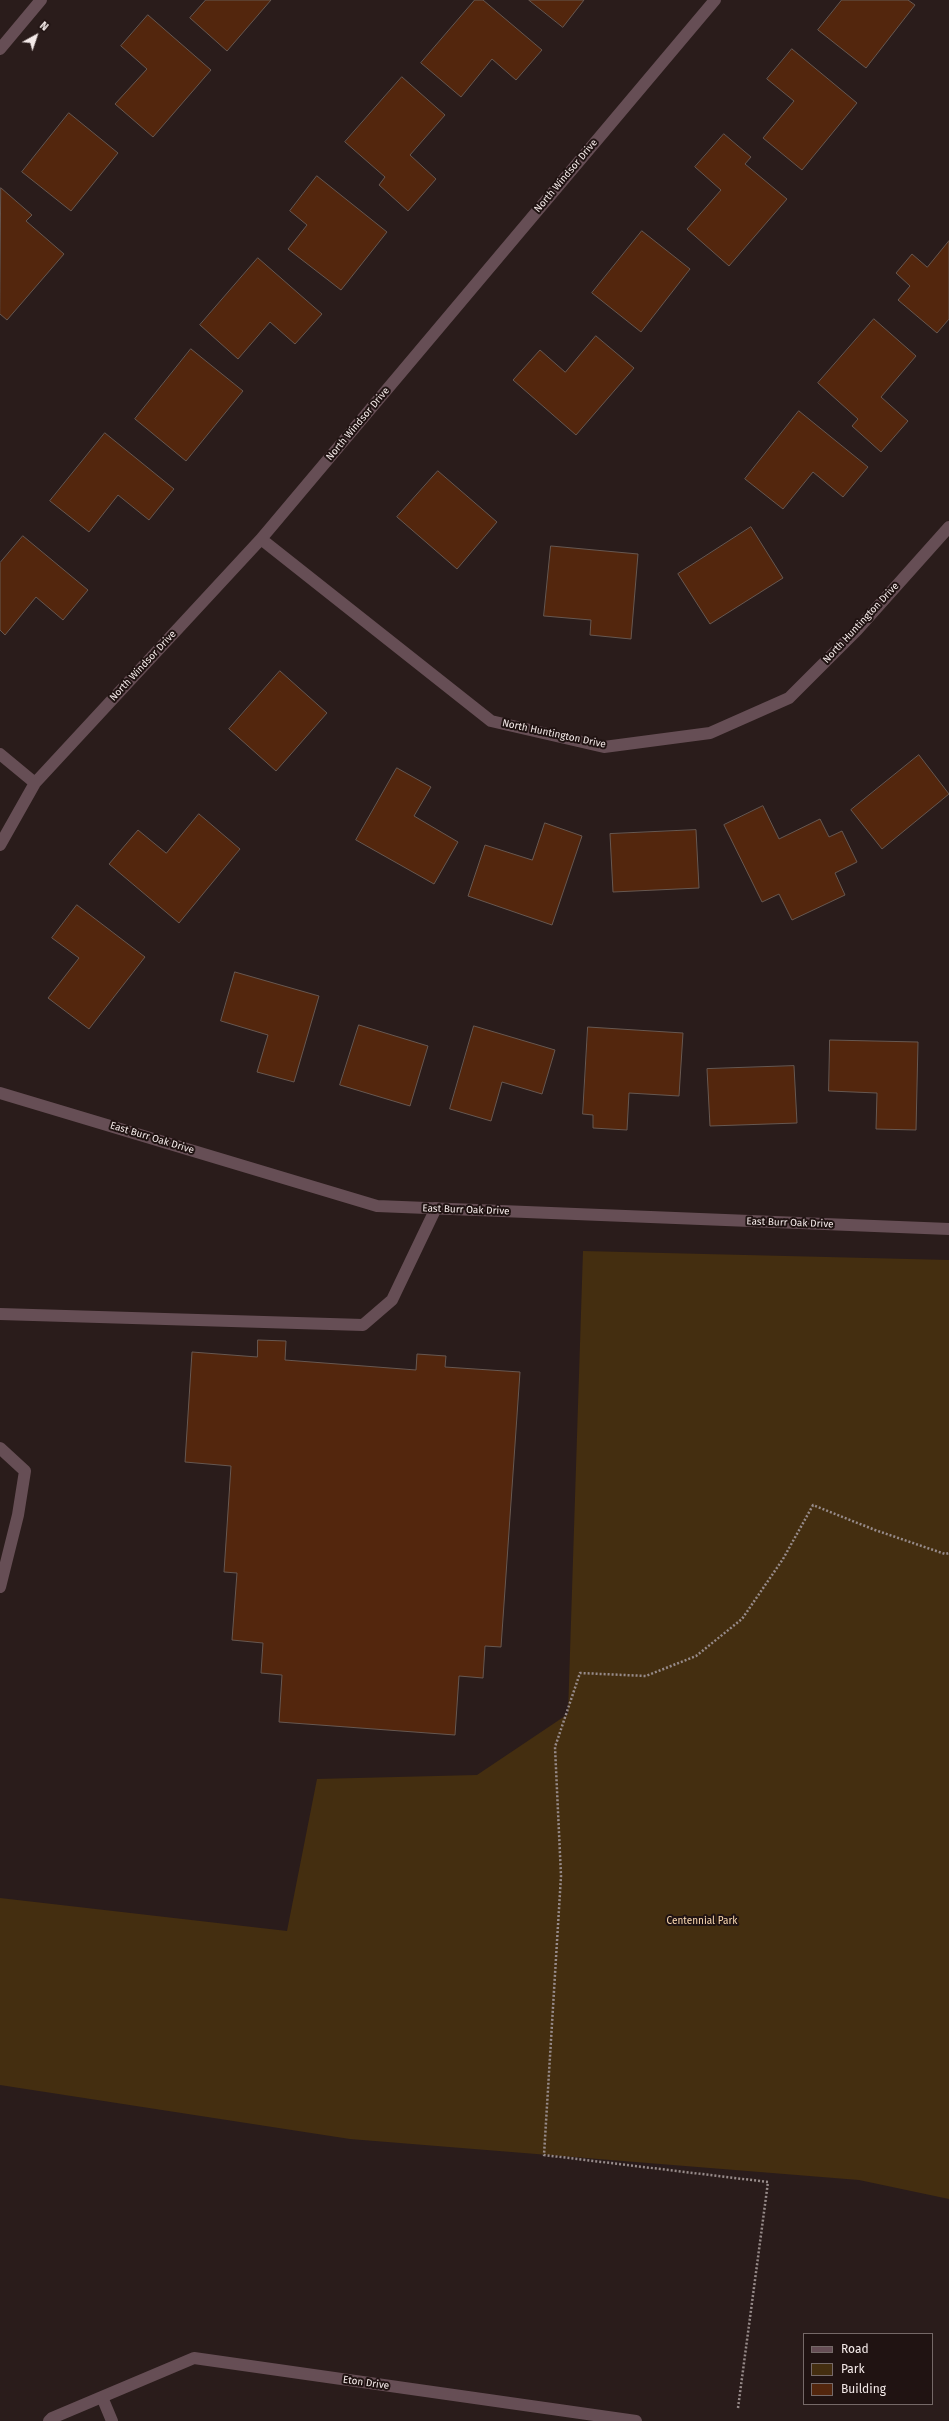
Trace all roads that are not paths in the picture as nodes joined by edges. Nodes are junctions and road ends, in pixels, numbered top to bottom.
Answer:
1 (41, 0) edge
2 (715, 0) edge
3 (0, 49) edge
4 (949, 527) edge
5 (261, 539) junction
6 (0, 754) edge
7 (35, 783) junction
8 (0, 845) edge
9 (0, 1093) edge
10 (436, 1208) junction
11 (949, 1229) edge
12 (0, 1314) edge
13 (0, 1448) edge
14 (0, 1586) edge
15 (102, 2397) junction
16 (50, 2421) edge
17 (112, 2421) edge
18 (636, 2421) edge

1 - 3 street
2 - 5 street, North Windsor Drive
4 - 5 street, North Huntington Drive
5 - 7 street, North Windsor Drive
6 - 7 street
7 - 8 street, North Windsor Drive
9 - 10 street, East Burr Oak Drive
10 - 11 street, East Burr Oak Drive
10 - 12 street
13 - 14 street
15 - 16 street, Eton Drive
15 - 17 street
15 - 18 street, Eton Drive

